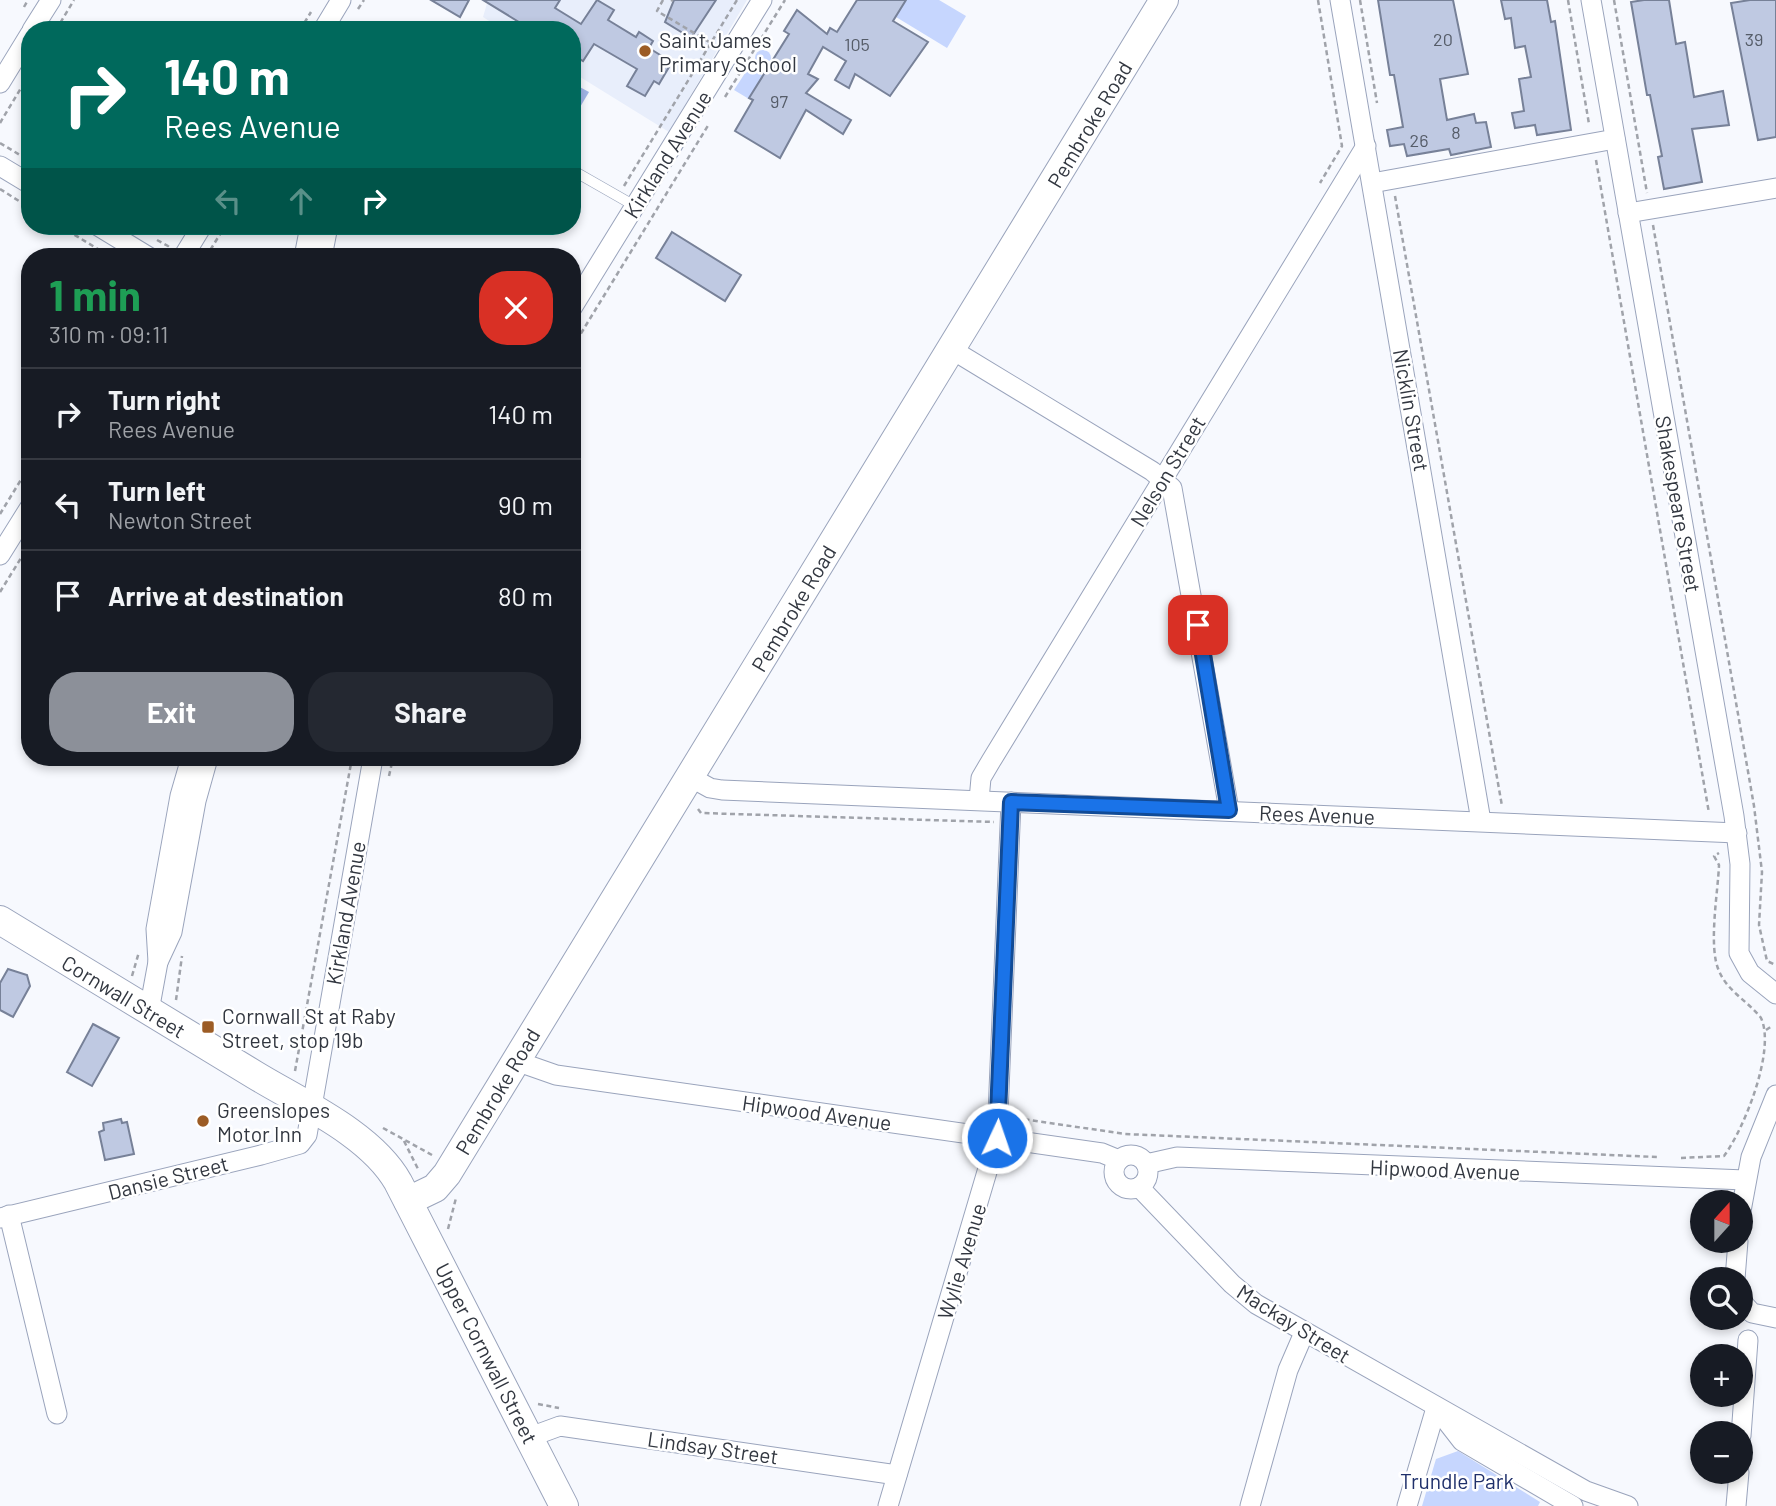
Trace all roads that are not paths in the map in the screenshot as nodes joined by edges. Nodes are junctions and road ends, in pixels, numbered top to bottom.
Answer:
1 (51, 0) edge
2 (341, 0) edge
3 (762, 0) edge
4 (1164, 0) edge
5 (1340, 0) edge
6 (1591, 0) edge
7 (38, 21) edge
8 (328, 21) edge
9 (21, 48) edge
10 (0, 83) edge
11 (1615, 139) junction
12 (1366, 146) junction
13 (0, 166) edge
14 (581, 176) edge
15 (21, 179) edge
16 (1372, 183) junction
17 (1776, 188) edge
18 (635, 206) junction
19 (1628, 213) junction
20 (113, 235) edge
21 (134, 248) edge
22 (581, 293) edge
23 (951, 349) junction
24 (1163, 478) junction
25 (21, 521) edge
26 (0, 555) edge
27 (189, 766) edge
28 (206, 766) edge
29 (372, 766) edge
30 (690, 777) junction
31 (979, 800) junction
32 (1011, 802) junction
33 (1229, 810) junction
34 (1481, 821) junction
35 (1737, 833) junction
36 (0, 920) edge
37 (158, 962) junction
38 (1776, 995) edge
39 (149, 1011) junction
40 (516, 1061) junction
41 (1776, 1095) edge
42 (311, 1110) junction
43 (997, 1138) junction
44 (1119, 1160) junction
45 (1146, 1164) junction
46 (1745, 1180) junction
47 (1139, 1187) junction
48 (1744, 1190) edge
49 (408, 1201) junction
50 (5, 1217) edge
51 (1753, 1312) edge
52 (1776, 1318) edge
53 (1304, 1333) junction
54 (1748, 1340) dead end
55 (1436, 1408) junction
56 (57, 1415) dead end
57 (1742, 1421) edge
58 (530, 1437) junction
59 (897, 1475) junction
60 (1738, 1484) edge
61 (564, 1506) edge
62 (888, 1506) edge
63 (1250, 1506) edge
64 (1407, 1506) edge
65 (1573, 1506) edge
66 (1628, 1506) edge
67 (1736, 1506) edge

1 - 7 street
2 - 8 street
3 - 18 street, Kirkland Avenue
4 - 23 street, Pembroke Road
5 - 12 street, Nicklin Street
6 - 11 street, Shakespeare Street
9 - 10 street
11 - 16 street
11 - 19 street, Shakespeare Street
12 - 16 street, Nicklin Street
12 - 24 street, Nelson Street
13 - 15 street
14 - 18 lane
16 - 34 street, Nicklin Street
17 - 19 street
18 - 22 street, Kirkland Avenue
19 - 35 street, Shakespeare Street
20 - 21 street
23 - 24 street
23 - 30 street, Pembroke Road
24 - 31 street, Nelson Street
24 - 33 street
25 - 26 street
27 - 37 street
28 - 37 street
29 - 42 street, Kirkland Avenue
30 - 31 street, Rees Avenue
30 - 40 street, Pembroke Road
31 - 32 street, Rees Avenue
32 - 33 street, Rees Avenue
32 - 43 street, Wylie Avenue
33 - 34 street, Rees Avenue
34 - 35 street, Rees Avenue
35 - 38 street, Shakespeare Street
36 - 39 street, Cornwall Street
37 - 39 street
39 - 42 street, Cornwall Street
40 - 43 street, Hipwood Avenue
40 - 49 street, Pembroke Road
41 - 46 street
42 - 49 street, Cornwall Street
42 - 50 street, Dansie Street
43 - 44 street, Hipwood Avenue
43 - 59 street, Wylie Avenue
44 - 45 street
44 - 47 street
45 - 46 street, Hipwood Avenue
45 - 47 street
46 - 48 street
47 - 53 street, Mackay Street
49 - 58 street, Upper Cornwall Street
50 - 56 street
51 - 52 street
53 - 55 street, Mackay Street
53 - 63 street
54 - 57 street
55 - 64 street
55 - 65 street, Mackay Street
55 - 66 street, Mackay Street
58 - 59 street, Lindsay Street
58 - 61 street, Upper Cornwall Street
59 - 62 street, Wylie Avenue
60 - 67 street

